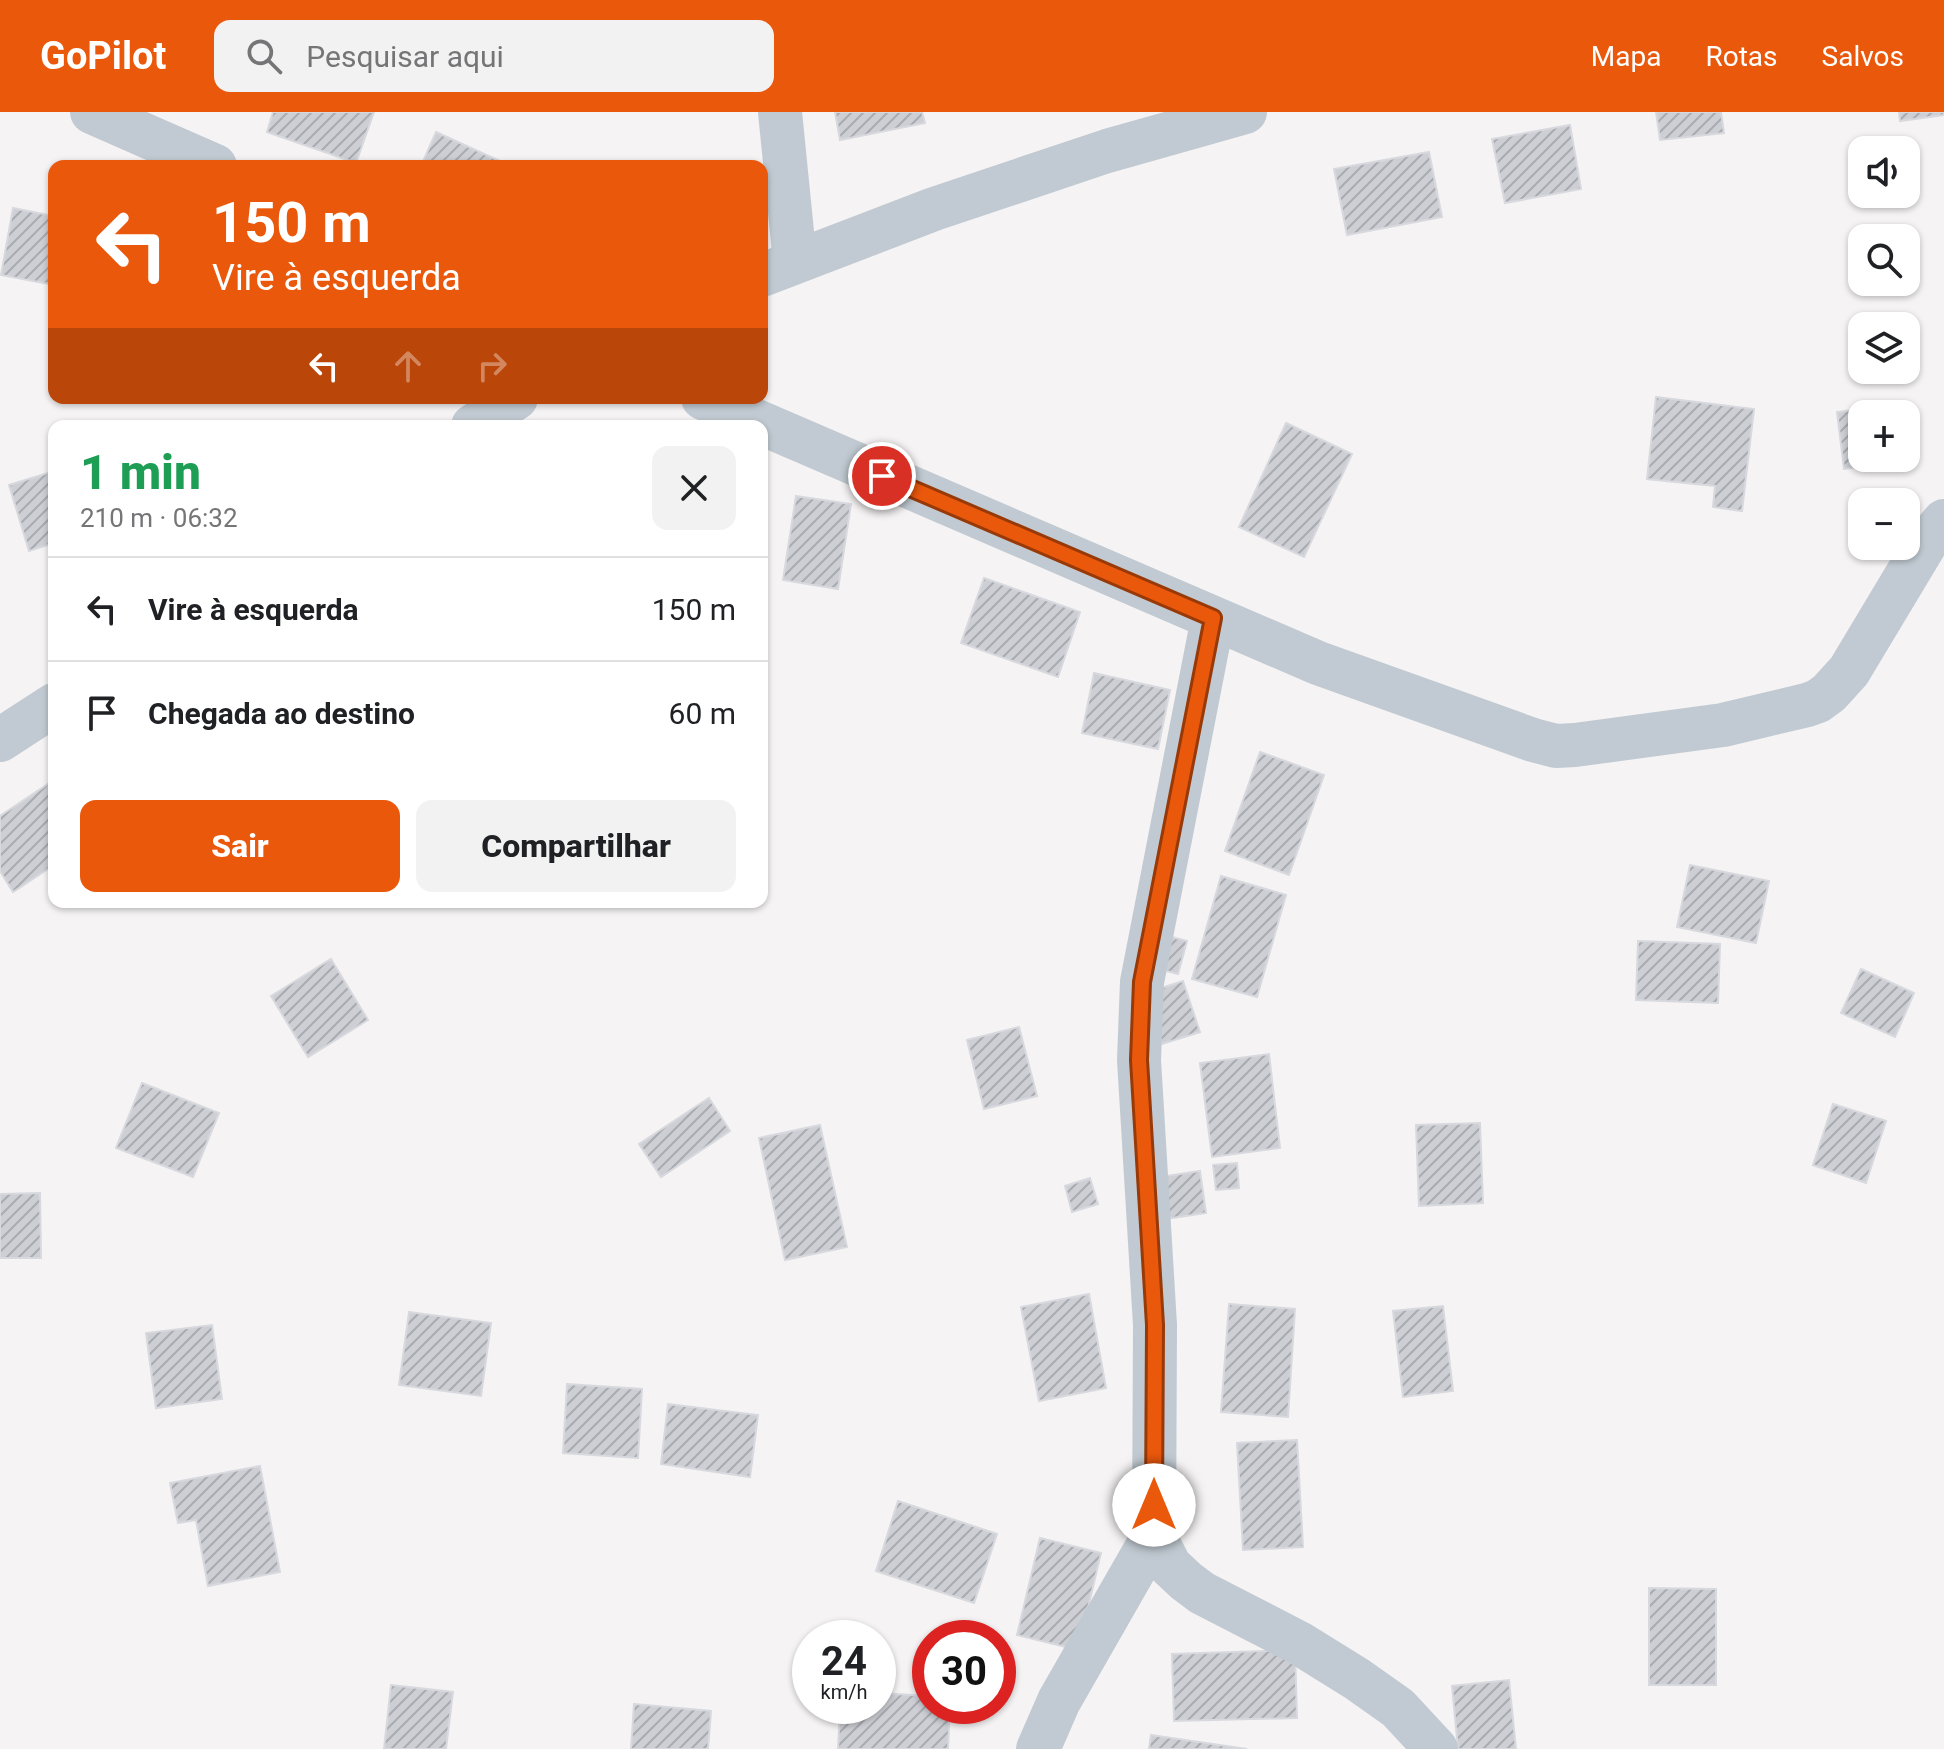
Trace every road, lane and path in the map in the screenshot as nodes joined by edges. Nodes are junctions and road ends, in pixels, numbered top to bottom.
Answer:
1 (92, 112) edge
2 (780, 112) edge
3 (1245, 112) edge
4 (201, 160) edge
5 (779, 268) edge
6 (507, 404) edge
7 (717, 404) edge
8 (482, 420) edge
9 (754, 420) edge
10 (768, 426) edge
11 (1944, 521) edge
12 (1213, 618) junction
13 (48, 709) edge
14 (0, 740) edge
15 (1154, 1535) junction
16 (1038, 1749) edge
17 (1436, 1749) edge

1 - 4 street
2 - 5 street
3 - 5 street
6 - 8 street
7 - 9 street
10 - 12 street
11 - 12 street
12 - 15 street
13 - 14 street
15 - 16 street
15 - 17 street

